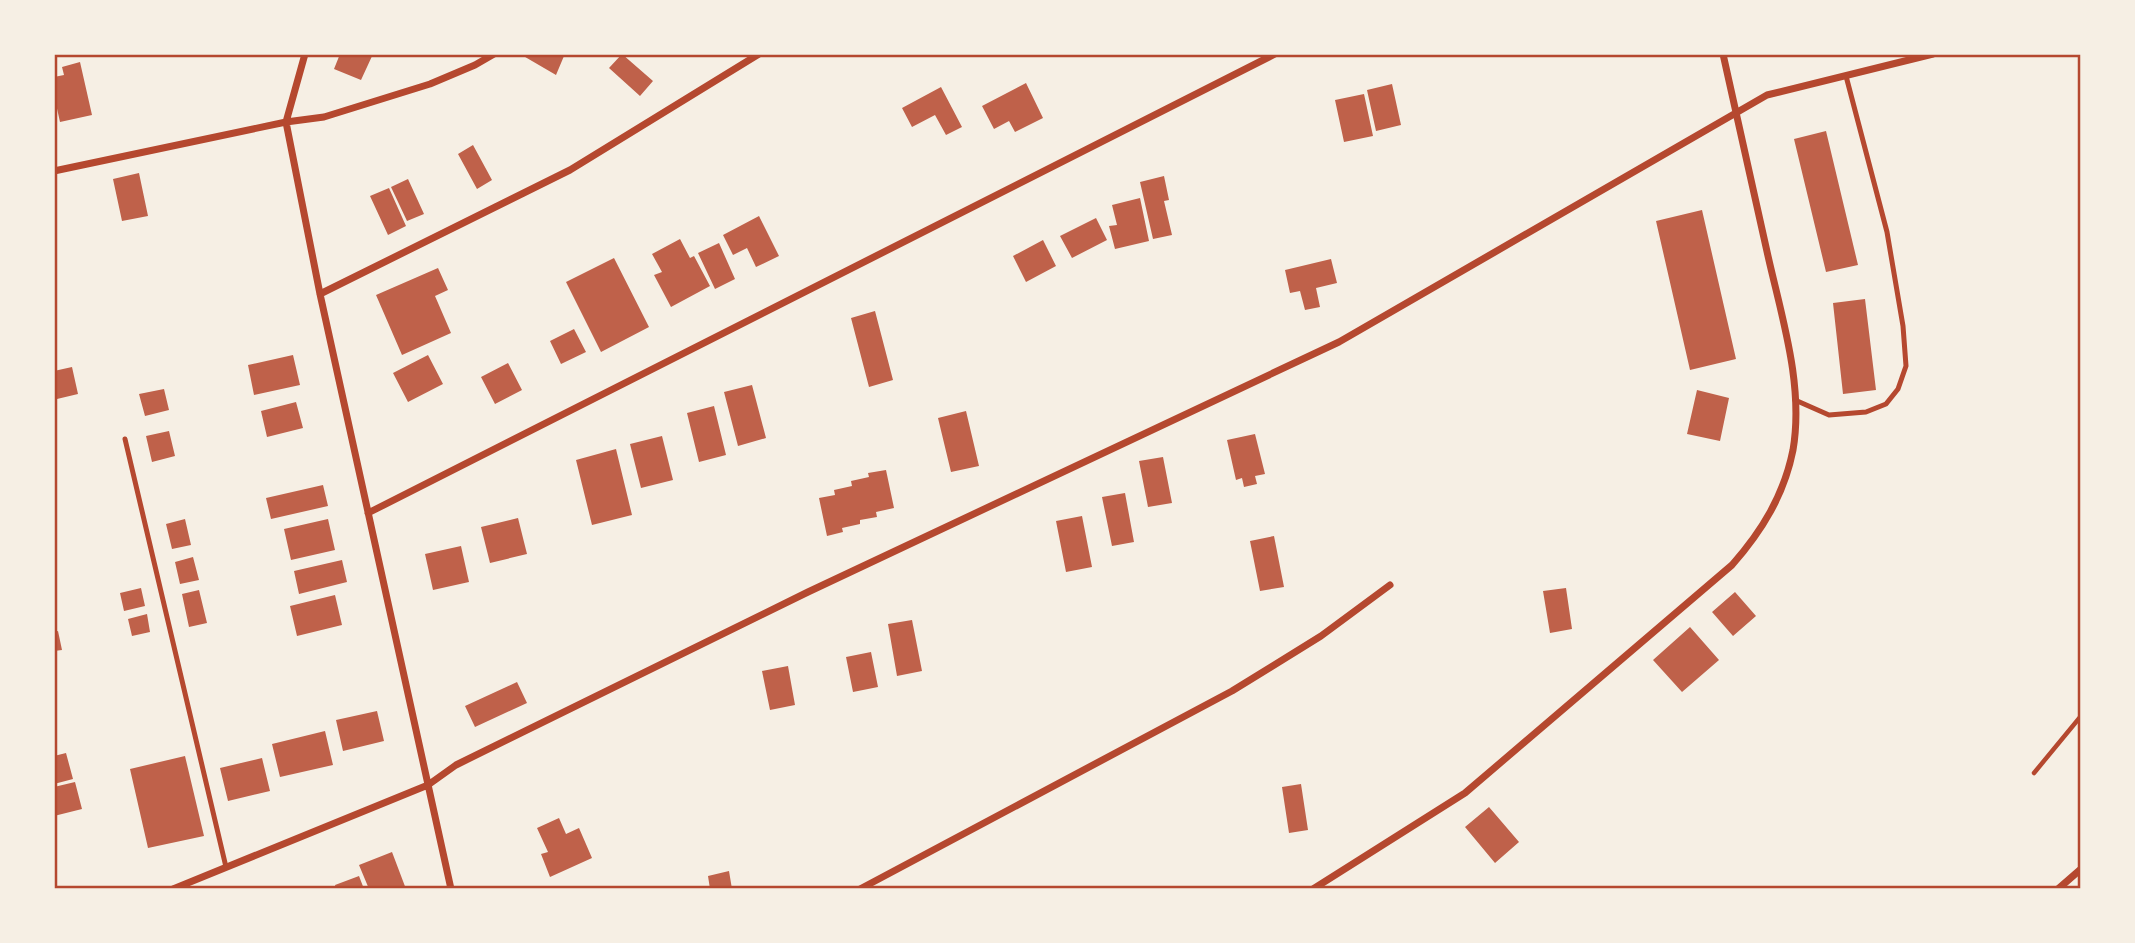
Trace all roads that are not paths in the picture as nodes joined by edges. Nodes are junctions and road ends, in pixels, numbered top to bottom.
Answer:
1 (305, 54) edge
2 (494, 54) edge
3 (759, 54) edge
4 (1275, 54) edge
5 (1723, 54) edge
6 (1933, 54) edge
7 (1846, 76) junction
8 (1736, 113) junction
9 (286, 122) junction
10 (54, 171) edge
11 (320, 294) junction
12 (1795, 400) junction
13 (125, 439) dead end
14 (368, 513) junction
15 (1390, 585) dead end
16 (428, 785) junction
17 (226, 867) junction
18 (2081, 869) edge
19 (173, 889) edge
20 (450, 889) edge
21 (860, 889) edge
22 (1313, 889) edge
23 (2058, 889) edge

1 - 9 street
2 - 9 street
3 - 11 street
4 - 14 street
5 - 8 street
6 - 7 street
7 - 8 street
7 - 12 lane
8 - 12 street
8 - 16 street
9 - 10 street
9 - 11 street
11 - 14 street
12 - 22 street
13 - 17 lane
14 - 16 street
15 - 21 street
16 - 17 street
16 - 20 street
17 - 19 street
18 - 23 street

